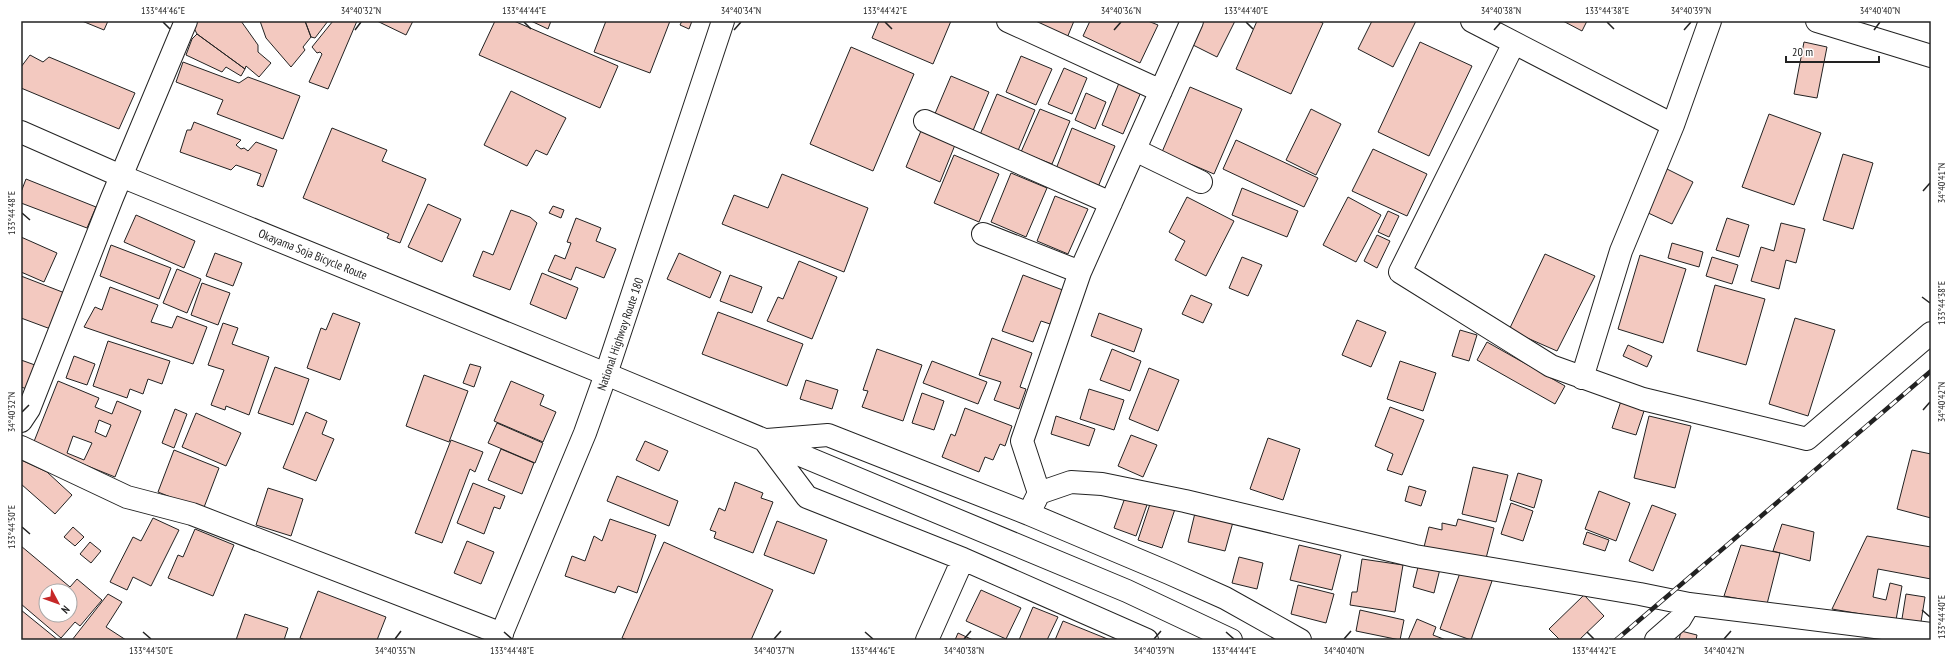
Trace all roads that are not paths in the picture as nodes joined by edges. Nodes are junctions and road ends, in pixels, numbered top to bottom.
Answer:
1 (186, 21) edge
2 (723, 21) edge
3 (1008, 21) edge
4 (1192, 21) edge
5 (1472, 21) edge
6 (1710, 21) edge
7 (1817, 21) edge
8 (1514, 43) junction
9 (1931, 56) edge
10 (1161, 91) junction
11 (925, 121) dead end
12 (1673, 125) junction
13 (21, 132) edge
14 (1134, 150) junction
15 (121, 176) junction
16 (1201, 182) dead end
17 (1111, 204) junction
18 (983, 234) dead end
19 (1080, 272) junction
20 (1931, 333) edge
21 (606, 374) junction
22 (1582, 378) junction
23 (21, 421) edge
24 (764, 440) junction
25 (21, 446) edge
26 (1039, 493) junction
27 (1029, 514) junction
28 (963, 559) junction
29 (1689, 604) junction
30 (1931, 634) edge
31 (501, 637) edge
32 (927, 640) edge
33 (1147, 640) edge
34 (1231, 640) edge
35 (1300, 640) edge
36 (1656, 640) edge

1 - 15 main road
2 - 21 main road, National Highway Route 180
3 - 10 main road
4 - 10 main road
5 - 8 main road
6 - 12 main road
7 - 9 main road
8 - 12 main road
8 - 22 main road
10 - 14 main road
11 - 17 main road
12 - 22 main road
13 - 15 main road, Okayama Soja Bicycle Route
14 - 16 main road
14 - 17 main road
15 - 21 main road, Okayama Soja Bicycle Route
15 - 23 main road
17 - 19 main road
18 - 19 main road
19 - 26 main road
20 - 22 main road
21 - 24 main road, Okayama Soja Bicycle Route
21 - 31 main road, National Highway Route 180
24 - 27 main road
24 - 28 main road
24 - 34 main road, Okayama Soja Bicycle Route
25 - 31 main road
26 - 27 main road
26 - 29 main road
27 - 35 main road
28 - 32 main road
28 - 33 main road
29 - 30 main road
29 - 36 main road

